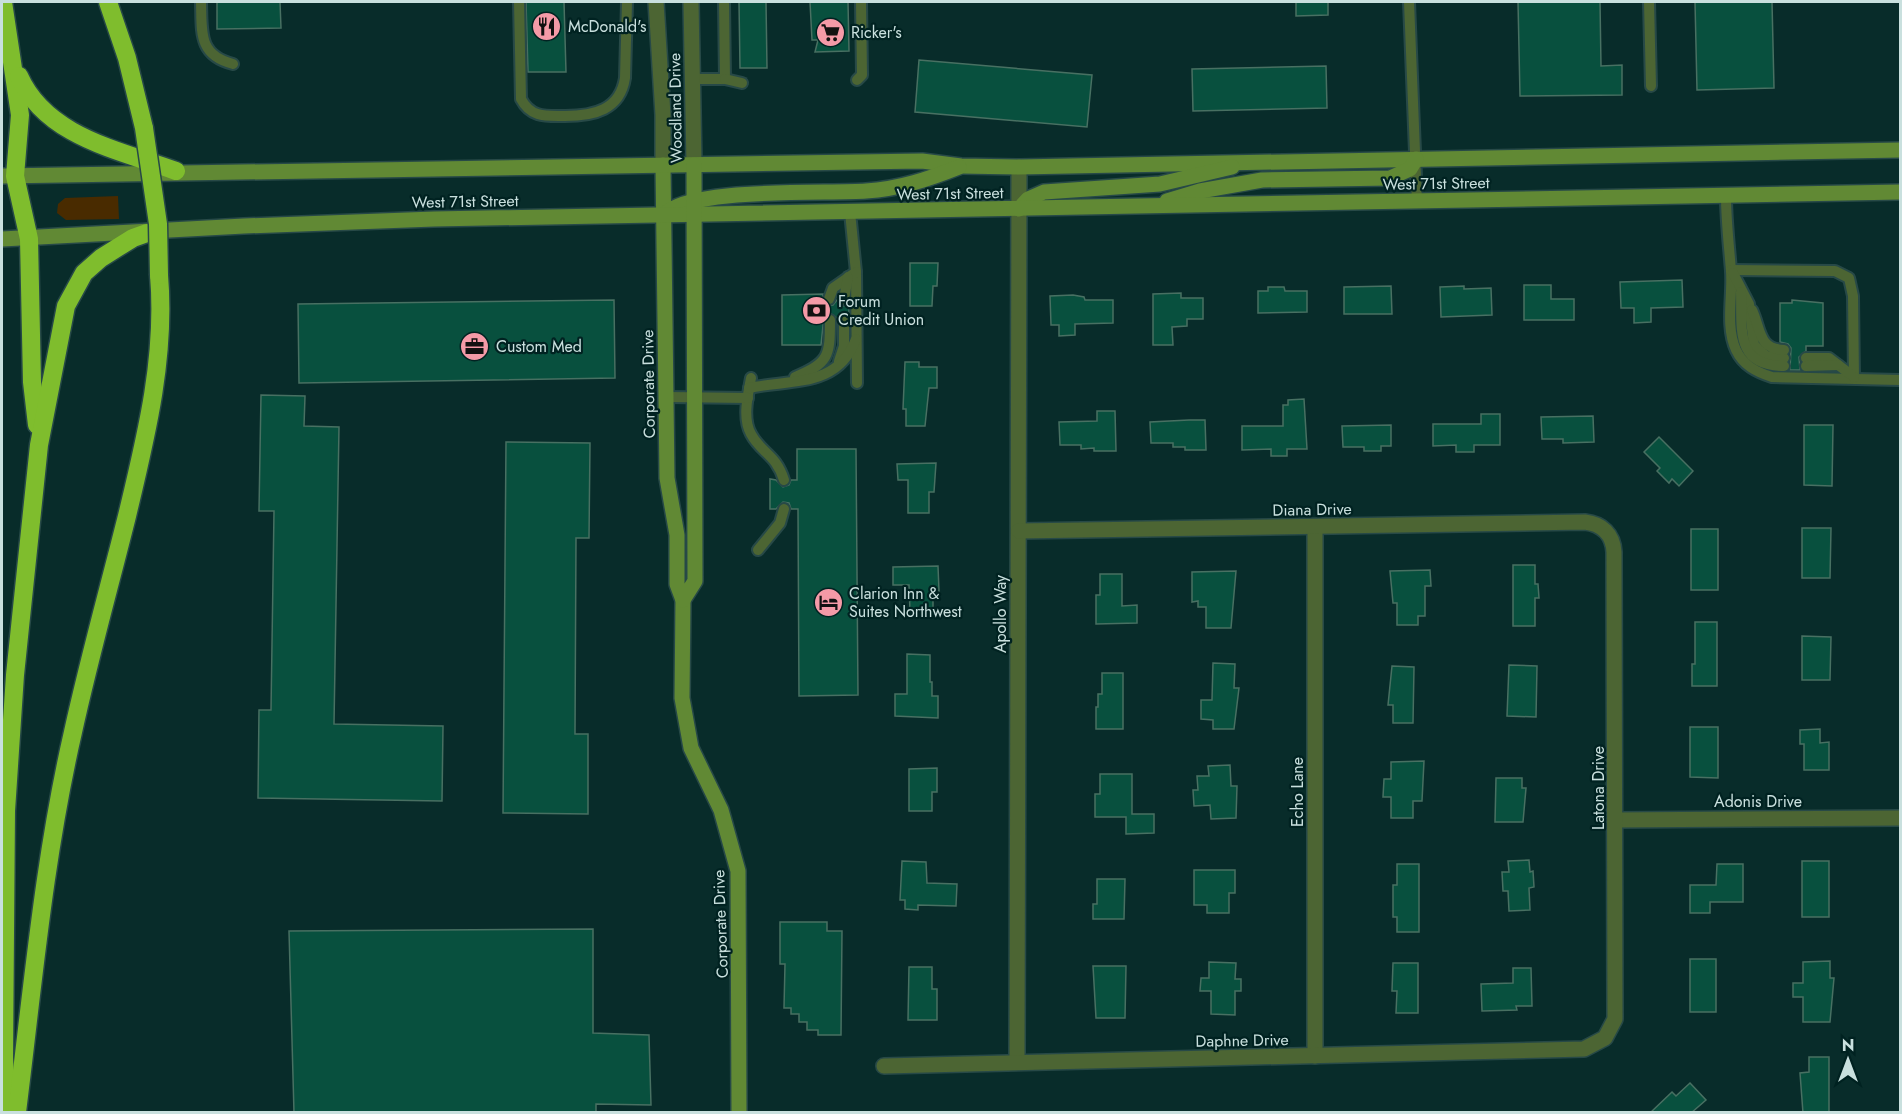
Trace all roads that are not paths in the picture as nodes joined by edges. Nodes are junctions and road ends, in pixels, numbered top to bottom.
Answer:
1 (3, 2) edge
2 (108, 2) edge
3 (201, 2) edge
4 (519, 2) edge
5 (627, 2) edge
6 (656, 2) edge
7 (691, 2) edge
8 (724, 2) edge
9 (861, 2) edge
10 (1409, 2) edge
11 (1649, 2) edge
12 (13, 61) junction
13 (233, 64) dead end
14 (693, 79) junction
15 (725, 79) junction
16 (857, 80) dead end
17 (742, 83) dead end
18 (1651, 86) dead end
19 (1900, 150) edge
20 (1416, 159) junction
21 (1254, 161) junction
22 (663, 165) junction
23 (694, 165) junction
24 (961, 166) junction
25 (1019, 167) junction
26 (176, 171) junction
27 (8, 176) edge
28 (1900, 192) edge
29 (1726, 196) junction
30 (1417, 202) junction
31 (1150, 207) junction
32 (693, 208) junction
33 (1019, 209) junction
34 (850, 212) junction
35 (664, 215) junction
36 (147, 233) junction
37 (2, 239) edge
38 (29, 239) junction
39 (1731, 270) junction
40 (849, 277) junction
41 (1741, 289) junction
42 (836, 299) dead end
43 (837, 320) junction
44 (857, 336) junction
45 (1806, 358) dead end
46 (837, 367) junction
47 (1854, 378) junction
48 (799, 380) junction
49 (1900, 380) edge
50 (781, 382) junction
51 (857, 383) dead end
52 (749, 388) junction
53 (667, 396) junction
54 (696, 397) junction
55 (39, 445) junction
56 (784, 480) dead end
57 (784, 509) dead end
58 (1315, 527) junction
59 (1605, 530) joint
60 (1018, 531) junction
61 (758, 550) dead end
62 (683, 600) junction
63 (1900, 818) edge
64 (1616, 820) junction
65 (1599, 1043) joint
66 (1315, 1056) junction
67 (1017, 1062) junction
68 (884, 1066) dead end
69 (7, 1113) edge
70 (17, 1113) edge
71 (739, 1113) edge

1 - 12 highway
2 - 70 highway, bridge
3 - 13 lane
4 - 5 lane
6 - 22 street, Woodland Drive
7 - 14 street, Woodland Drive
8 - 15 lane
9 - 16 lane
10 - 20 lane
11 - 18 lane
12 - 26 highway
12 - 27 highway
14 - 15 lane
14 - 23 street, Woodland Drive
15 - 17 lane
19 - 20 main road, West 71st Street
20 - 21 main road, West 71st Street
20 - 30 lane
20 - 31 main road
21 - 25 main road, West 71st Street
21 - 33 main road
22 - 23 main road, West 71st Street
22 - 26 main road, West 71st Street
22 - 35 main road, Corporate Drive
23 - 24 main road, West 71st Street
23 - 32 main road, Woodland Drive
24 - 25 main road, West 71st Street
24 - 32 main road
25 - 33 street, Apollo Way
26 - 27 main road, West 71st Street
27 - 38 highway
28 - 29 main road, West 71st Street
29 - 30 main road, West 71st Street
29 - 39 lane
30 - 31 main road, West 71st Street
31 - 33 main road, West 71st Street
32 - 34 main road, West 71st Street
32 - 35 main road, West 71st Street
32 - 54 main road, Corporate Drive
33 - 34 main road, West 71st Street
33 - 60 street, Apollo Way
34 - 40 lane
35 - 36 main road, West 71st Street
35 - 53 main road, Corporate Drive
36 - 38 main road, West 71st Street
36 - 55 highway
37 - 38 main road, West 71st Street
38 - 55 highway
39 - 41 lane
39 - 47 lane
39 - 47 lane
40 - 42 lane
40 - 44 lane
41 - 41 lane
43 - 46 lane
43 - 48 lane
43 - 50 lane
44 - 46 lane
44 - 51 lane
45 - 47 lane
46 - 48 lane
47 - 49 lane
48 - 50 lane
50 - 52 lane
52 - 54 lane
52 - 56 lane
53 - 54 lane
53 - 62 main road, Corporate Drive
54 - 62 main road, Corporate Drive
55 - 69 highway
57 - 61 lane
58 - 59 street, Diana Drive
58 - 60 street, Diana Drive
58 - 66 street, Echo Lane
59 - 64 street, Latona Drive
60 - 67 street, Apollo Way
62 - 71 main road, Corporate Drive
63 - 64 street, Adonis Drive
64 - 65 street, Latona Drive
65 - 66 street, Daphne Drive
66 - 67 street, Daphne Drive
67 - 68 street, Daphne Drive

